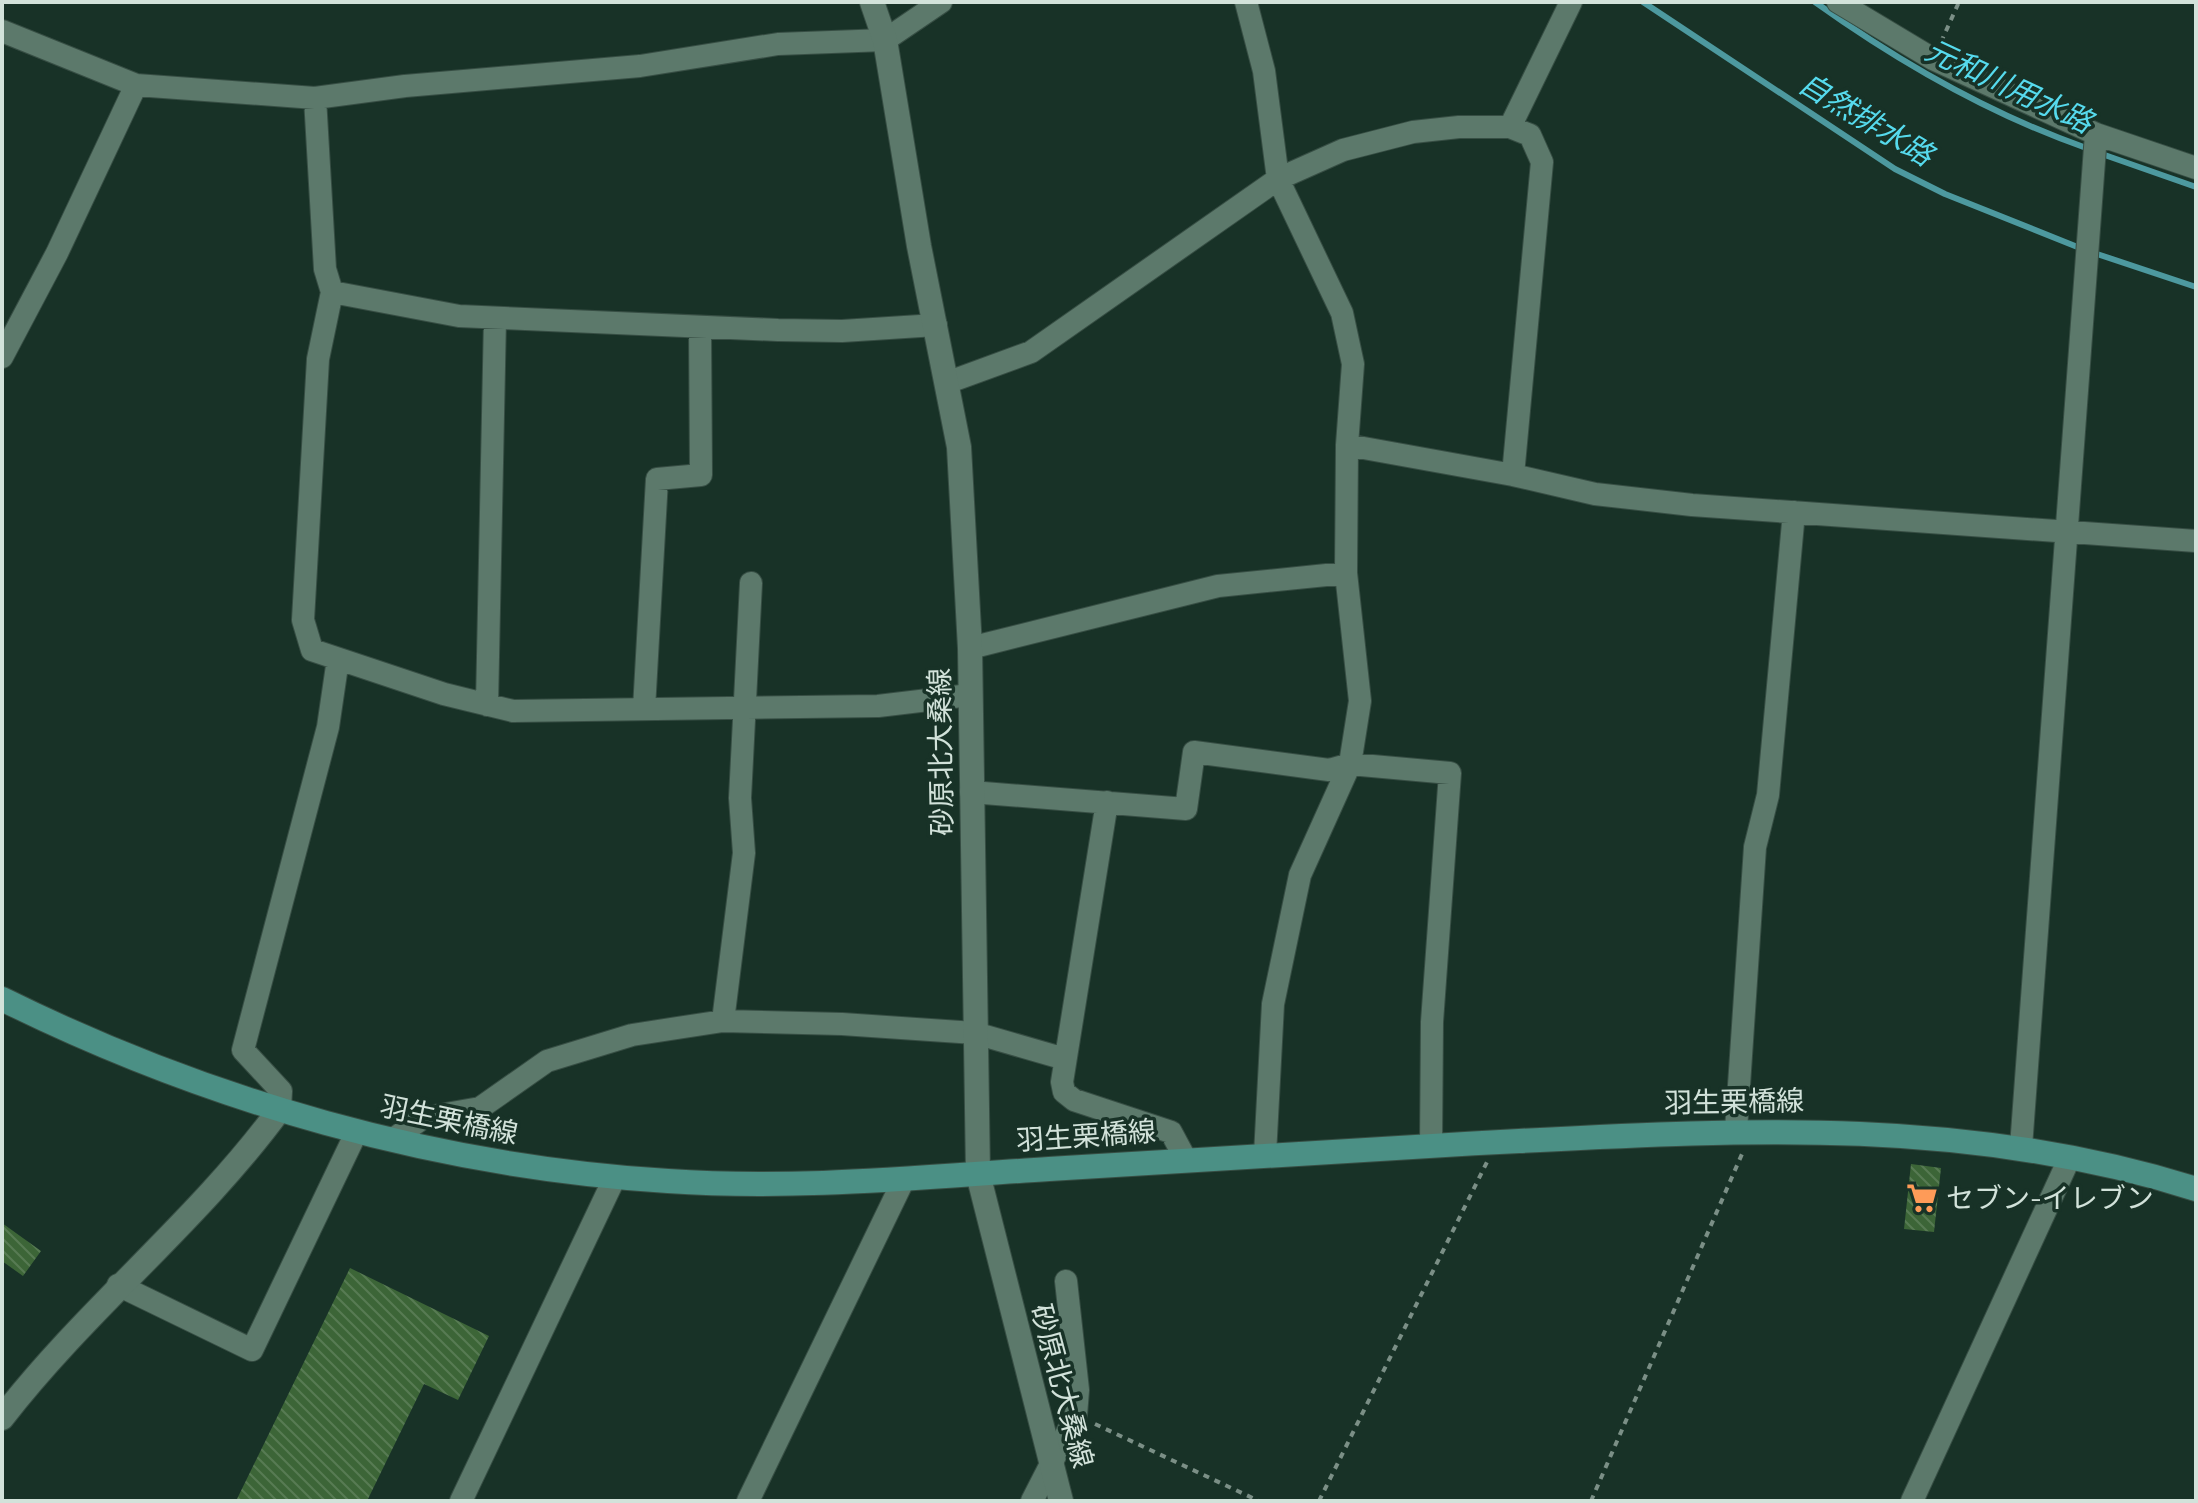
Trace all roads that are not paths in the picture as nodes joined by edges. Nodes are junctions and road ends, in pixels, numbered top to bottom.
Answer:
1 (872, 2) edge
2 (941, 2) edge
3 (1246, 2) edge
4 (1571, 2) edge
5 (1838, 2) edge
6 (2, 31) edge
7 (885, 40) junction
8 (136, 85) junction
9 (315, 98) junction
10 (1510, 127) junction
11 (2096, 134) junction
12 (2196, 168) edge
13 (1278, 179) junction
14 (332, 292) junction
15 (495, 318) junction
16 (936, 325) junction
17 (700, 327) junction
18 (2, 357) edge
19 (949, 382) junction
20 (1347, 445) junction
21 (1513, 475) junction
22 (1794, 512) junction
23 (2066, 531) junction
24 (2196, 541) edge
25 (1346, 573) junction
26 (751, 583) dead end
27 (970, 648) junction
28 (338, 659) junction
29 (970, 695) junction
30 (487, 705) junction
31 (746, 708) junction
32 (644, 709) junction
33 (1350, 764) junction
34 (971, 792) junction
35 (1107, 802) junction
36 (2, 999) edge
37 (723, 1021) junction
38 (975, 1033) junction
39 (1065, 1059) junction
40 (280, 1109) junction
41 (1744, 1130) junction
42 (357, 1131) junction
43 (392, 1140) junction
44 (1431, 1146) junction
45 (2021, 1147) junction
46 (1265, 1155) junction
47 (2070, 1157) junction
48 (1186, 1160) junction
49 (978, 1174) junction
50 (615, 1177) junction
51 (904, 1179) junction
52 (2196, 1189) edge
53 (1066, 1281) dead end
54 (118, 1285) junction
55 (2, 1418) edge
56 (1051, 1462) junction
57 (461, 1501) edge
58 (748, 1501) edge
59 (1032, 1501) edge
60 (1061, 1501) edge
61 (1912, 1501) edge

1 - 7 main road, 砂原北大桑線
2 - 7 street
3 - 13 street
4 - 10 street
5 - 11 street
6 - 8 street
7 - 9 street
7 - 16 main road, 砂原北大桑線
8 - 9 street
8 - 18 street
9 - 14 street
10 - 13 street
10 - 21 street
11 - 12 street
11 - 23 street
13 - 19 street
13 - 20 street
14 - 15 street
14 - 28 street
15 - 17 street
15 - 30 street
16 - 17 street
16 - 19 main road, 砂原北大桑線
17 - 32 street
19 - 27 main road, 砂原北大桑線
20 - 21 street
20 - 25 street
21 - 22 street
22 - 23 street
22 - 41 street
23 - 24 street
23 - 45 street
25 - 27 street
25 - 33 street
26 - 31 street
27 - 29 main road, 砂原北大桑線
28 - 30 street
28 - 40 street
29 - 31 street
29 - 34 main road, 砂原北大桑線
30 - 32 street
31 - 32 street
31 - 37 street
33 - 35 street
33 - 44 street
33 - 46 street
34 - 35 street
34 - 38 main road, 砂原北大桑線
35 - 39 street
36 - 40 main road, 羽生栗橋線
37 - 38 street
37 - 43 street
38 - 39 street
38 - 49 main road, 砂原北大桑線
39 - 48 street
40 - 42 main road, 羽生栗橋線
40 - 54 main road
41 - 44 main road, 羽生栗橋線
41 - 45 main road, 羽生栗橋線
42 - 43 main road, 羽生栗橋線
42 - 54 street
43 - 50 main road, 羽生栗橋線
44 - 46 main road, 羽生栗橋線
45 - 47 main road, 羽生栗橋線
46 - 48 main road, 羽生栗橋線
47 - 52 main road, 羽生栗橋線
47 - 61 street
48 - 49 main road, 羽生栗橋線
49 - 51 main road, 羽生栗橋線
49 - 56 main road, 砂原北大桑線
50 - 51 main road, 羽生栗橋線
50 - 57 street
51 - 58 street
53 - 56 street
54 - 55 main road
56 - 59 street
56 - 60 main road, 砂原北大桑線

